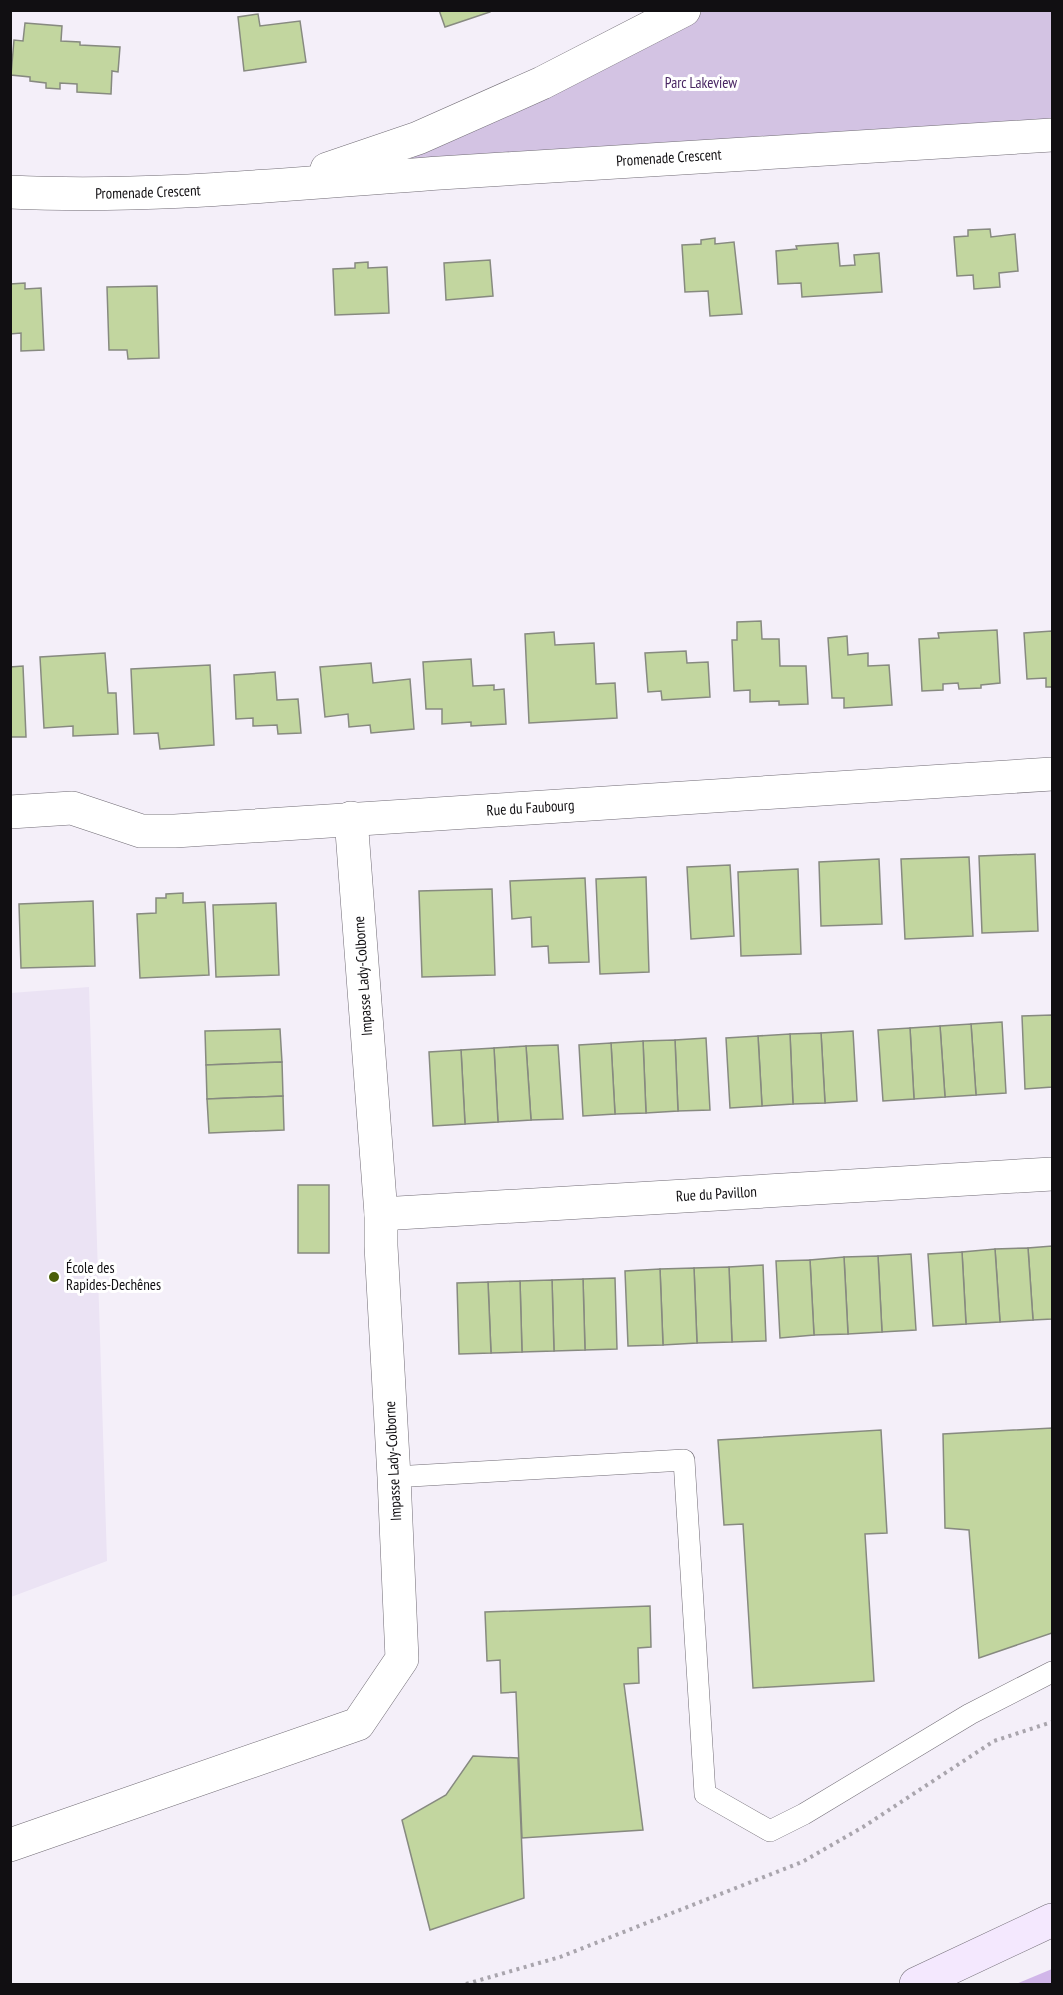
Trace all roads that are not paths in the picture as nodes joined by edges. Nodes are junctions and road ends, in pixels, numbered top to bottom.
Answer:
1 (684, 10) edge
2 (1053, 135) edge
3 (286, 183) junction
4 (10, 192) edge
5 (1053, 774) edge
6 (10, 812) edge
7 (351, 818) junction
8 (1053, 1174) edge
9 (381, 1214) junction
10 (394, 1477) junction
11 (1053, 1672) edge
12 (10, 1845) edge
13 (1053, 1920) edge
14 (916, 1984) edge

1 - 3 street, Promenade Crescent
2 - 3 street, Promenade Crescent
3 - 4 street, Promenade Crescent
5 - 7 street, Rue du Faubourg
6 - 7 street, Rue du Faubourg
7 - 9 street, Impasse Lady-Colborne
8 - 9 street, Rue du Pavillon
9 - 10 street, Impasse Lady-Colborne
10 - 11 lane
10 - 12 street, Impasse Lady-Colborne
13 - 14 main road

